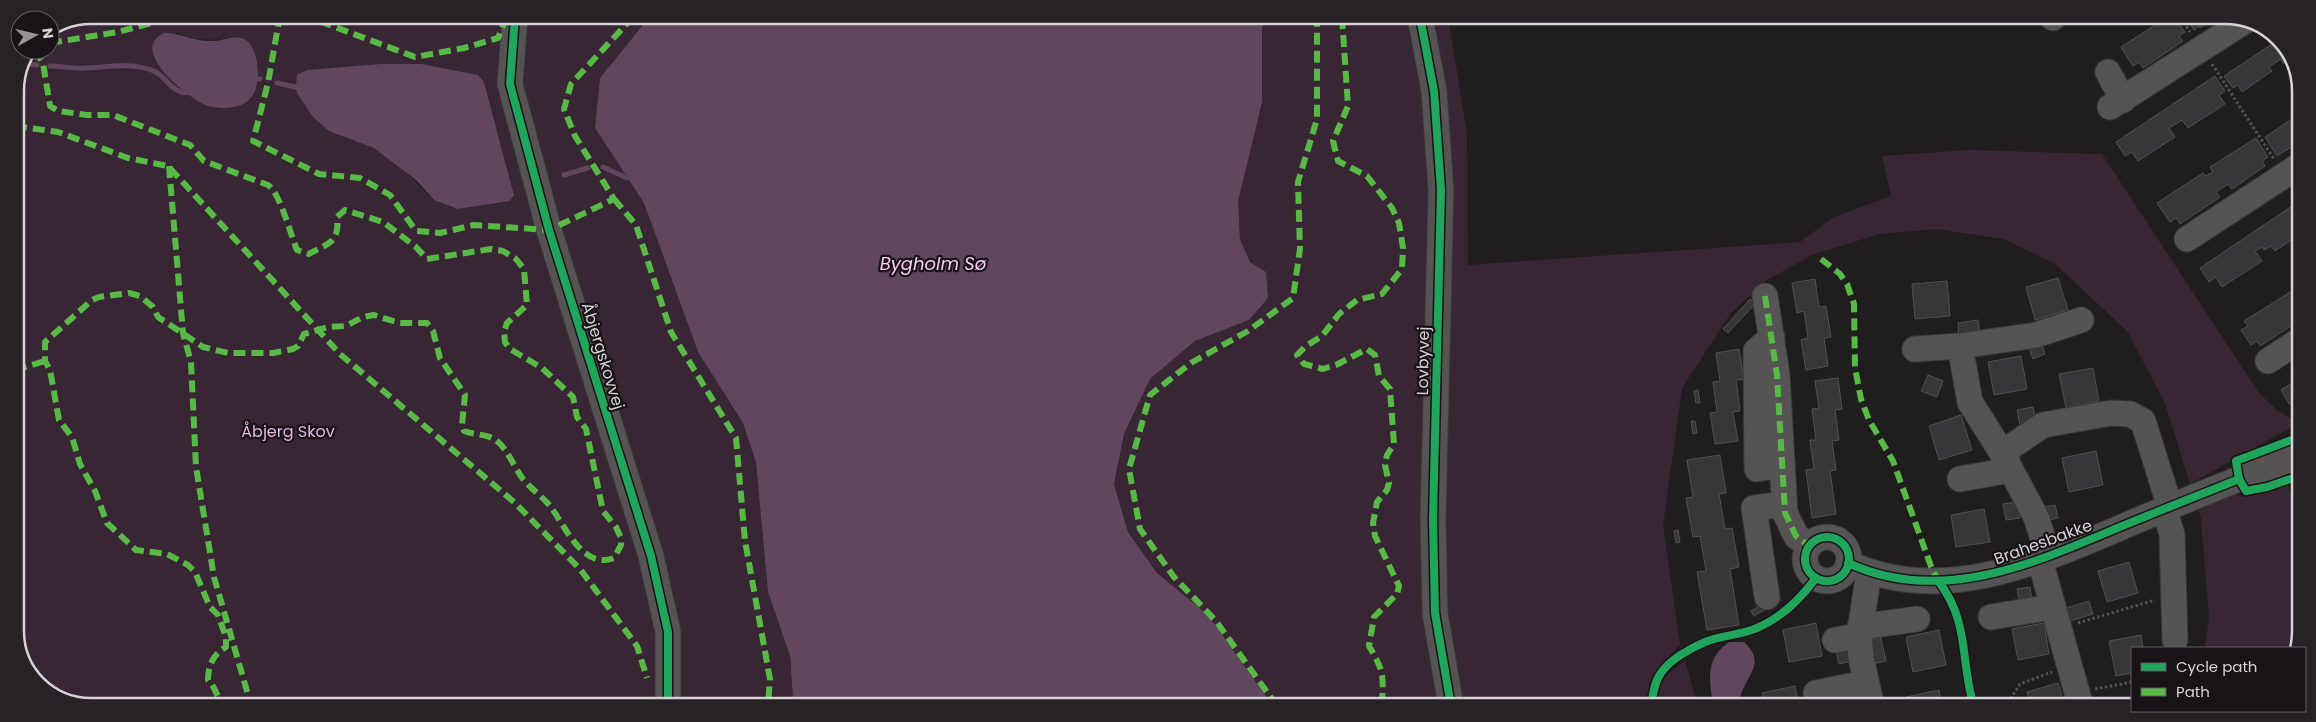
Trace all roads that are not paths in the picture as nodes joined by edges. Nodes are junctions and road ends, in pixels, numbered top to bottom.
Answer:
1 (514, 24) edge
2 (1421, 24) edge
3 (2239, 25) edge
4 (2108, 72) dead end
5 (2292, 171) edge
6 (2187, 239) dead end
7 (1766, 296) dead end
8 (2080, 320) dead end
9 (2292, 345) edge
10 (1960, 346) junction
11 (1915, 349) dead end
12 (2268, 361) dead end
13 (2292, 459) edge
14 (2006, 462) junction
15 (1960, 479) dead end
16 (1784, 504) junction
17 (2167, 508) junction
18 (1809, 546) junction
19 (2044, 559) junction
20 (1859, 568) junction
21 (1767, 597) dead end
22 (1991, 617) dead end
23 (2055, 618) junction
24 (1917, 619) dead end
25 (1859, 632) junction
26 (1835, 640) dead end
27 (2174, 640) dead end
28 (1865, 683) junction
29 (1816, 693) dead end
30 (668, 698) edge
31 (1450, 698) edge
32 (1870, 698) edge
33 (2078, 698) edge

1 - 30 street, Åbjergskovvej
2 - 31 street, Lovbyvej
3 - 4 street
5 - 6 street
7 - 16 street
8 - 10 street
9 - 12 street
10 - 11 street
10 - 14 street, Brahesbakke
13 - 17 street, Brahesbakke
14 - 15 street
14 - 17 street
14 - 19 street, Brahesbakke
16 - 18 street
16 - 21 street
17 - 19 street, Brahesbakke
17 - 27 street
18 - 20 street
18 - 20 street
19 - 20 street, Brahesbakke
19 - 23 street, Brahesbakke
20 - 25 street
22 - 23 street
23 - 33 street, Brahesbakke
24 - 25 street
25 - 26 street
25 - 28 street
28 - 29 street
28 - 32 street

